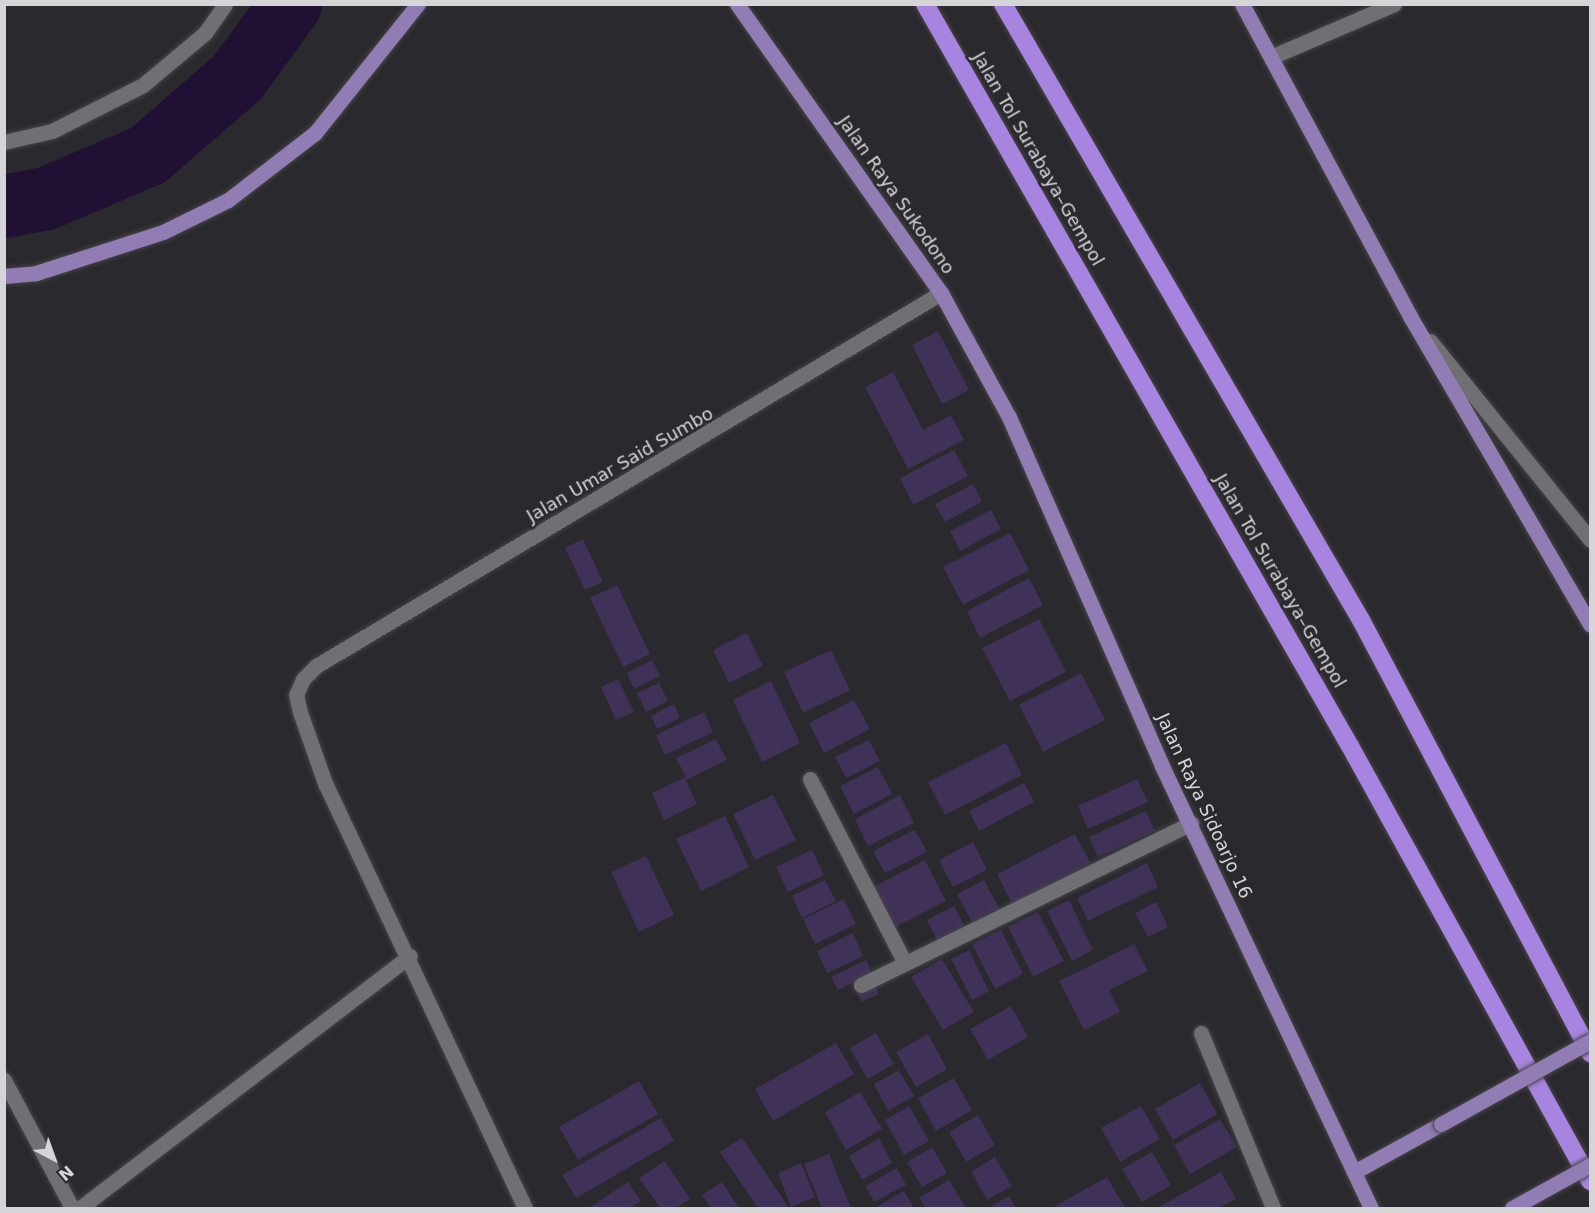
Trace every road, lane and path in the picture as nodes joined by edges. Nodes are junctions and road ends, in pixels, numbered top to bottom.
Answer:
1 (225, 4) edge
2 (418, 4) edge
3 (737, 4) edge
4 (925, 4) edge
5 (1003, 4) edge
6 (1242, 4) edge
7 (1394, 4) edge
8 (1271, 57) junction
9 (4, 142) edge
10 (4, 276) edge
11 (941, 293) junction
12 (1411, 318) junction
13 (1010, 417) joint
14 (1590, 539) edge
15 (1590, 624) edge
16 (810, 779) dead end
17 (1191, 823) junction
18 (410, 956) junction
19 (905, 963) junction
20 (861, 985) dead end
21 (1201, 1033) dead end
22 (1590, 1041) edge
23 (1590, 1053) edge
24 (4, 1080) edge
25 (1590, 1165) edge
26 (1354, 1172) junction
27 (1590, 1181) edge
28 (72, 1209) edge
29 (80, 1209) edge
30 (525, 1209) edge
31 (1272, 1209) edge
32 (1371, 1209) edge
33 (1512, 1209) edge

1 - 9 street
2 - 10 main road
3 - 11 main road, Jalan Raya Sukodono
4 - 27 highway, Jalan Tol Surabaya–Gempol
5 - 23 highway
6 - 8 main road
7 - 8 street
8 - 12 main road
11 - 13 main road, Jalan Raya Sukodono
11 - 18 street, Jalan Umar Said Sumbo
12 - 14 street
12 - 15 main road
13 - 17 main road, Jalan Raya Sidoarjo 16
16 - 19 street
17 - 19 street
17 - 26 main road, Jalan Raya Sidoarjo 16
18 - 29 street
18 - 30 street
19 - 20 street
21 - 31 street
22 - 26 main road, bridge
24 - 28 street
25 - 33 main road, bridge
26 - 32 main road, Jalan Raya Sidoarjo 16

